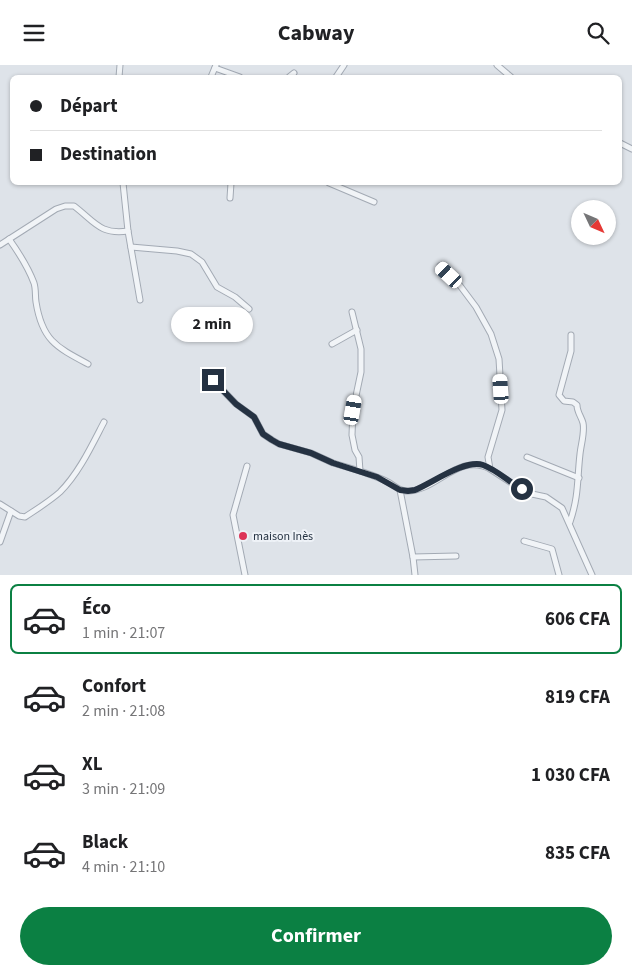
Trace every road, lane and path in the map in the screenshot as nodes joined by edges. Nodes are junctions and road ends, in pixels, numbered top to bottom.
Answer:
1 (497, 65) edge
2 (216, 67) edge
3 (294, 73) dead end
4 (235, 75) edge
5 (292, 75) edge
6 (509, 75) edge
7 (123, 185) edge
8 (231, 185) edge
9 (335, 185) edge
10 (230, 198) dead end
11 (374, 202) dead end
12 (128, 231) junction
13 (9, 239) junction
14 (0, 245) edge
15 (130, 247) junction
16 (440, 266) dead end
17 (140, 300) dead end
18 (249, 309) dead end
19 (352, 312) dead end
20 (357, 330) junction
21 (571, 335) dead end
22 (332, 344) dead end
23 (88, 364) dead end
24 (213, 380) dead end
25 (104, 422) dead end
26 (527, 457) dead end
27 (247, 466) dead end
28 (490, 469) junction
29 (360, 471) junction
30 (579, 478) junction
31 (400, 490) junction
32 (0, 504) edge
33 (11, 511) junction
34 (570, 522) junction
35 (524, 541) dead end
36 (0, 542) edge
37 (456, 556) dead end
38 (413, 557) junction
39 (245, 575) edge
40 (415, 575) edge
41 (559, 575) edge
42 (592, 575) edge

1 - 6 street
2 - 4 street
3 - 5 street
7 - 12 street
8 - 10 street
9 - 11 street
12 - 13 street
12 - 15 street
13 - 14 street
13 - 23 street
15 - 17 street
15 - 18 street
16 - 28 street
19 - 20 street
20 - 22 street
20 - 29 street
21 - 30 street
24 - 29 street
25 - 33 street
26 - 30 street
27 - 39 street
28 - 31 street
28 - 34 street
29 - 31 street
30 - 34 street
31 - 38 street
32 - 33 street
33 - 36 street
34 - 42 street
35 - 41 street
37 - 38 street
38 - 40 street

